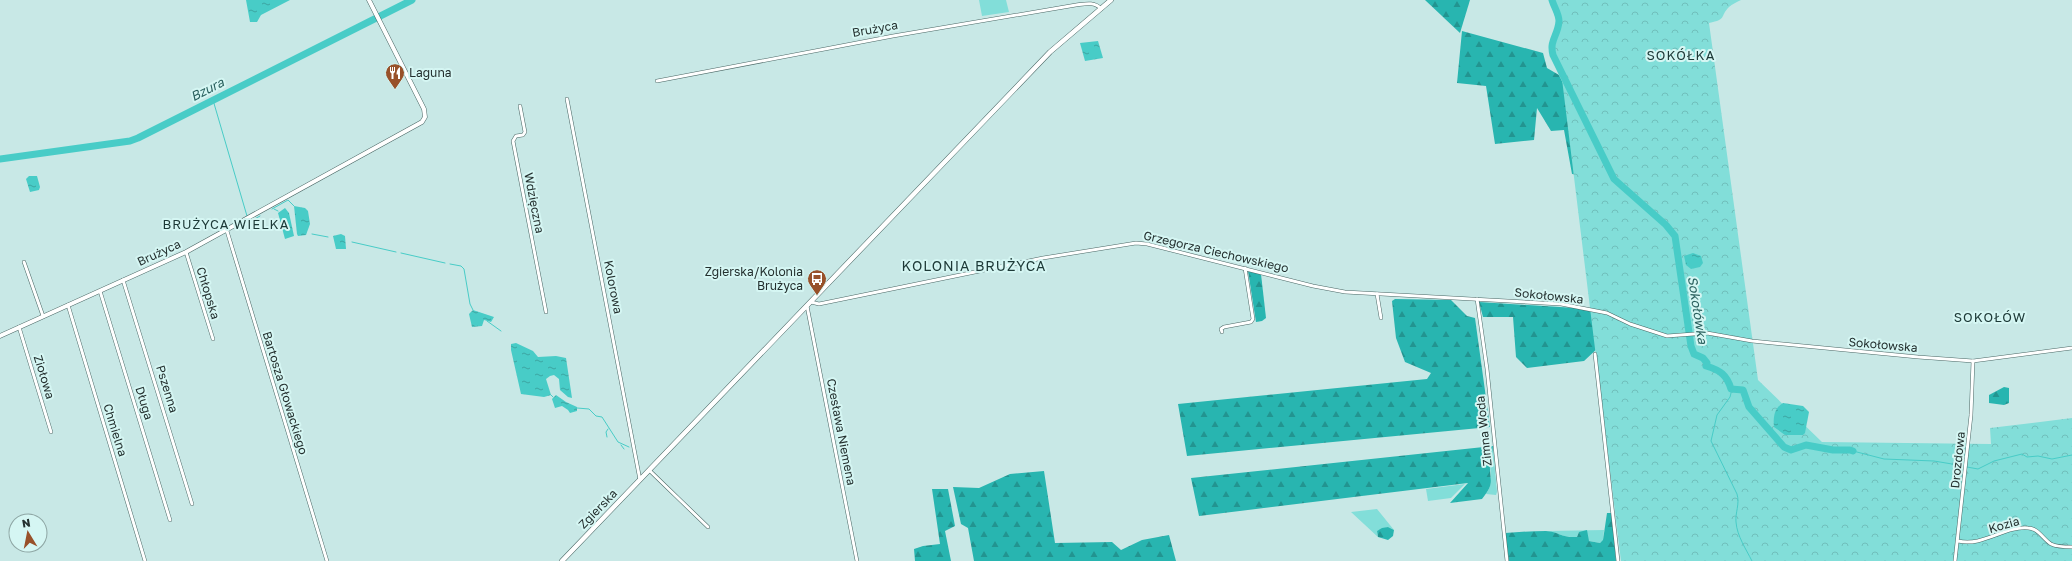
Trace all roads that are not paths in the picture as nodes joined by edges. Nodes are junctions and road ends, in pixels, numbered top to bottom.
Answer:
1 (369, 0) edge
2 (1111, 0) edge
3 (1099, 7) junction
4 (657, 81) dead end
5 (567, 98) dead end
6 (520, 106) dead end
7 (227, 231) junction
8 (186, 252) junction
9 (24, 262) dead end
10 (1245, 268) junction
11 (123, 280) junction
12 (100, 291) junction
13 (1377, 294) junction
14 (1477, 299) junction
15 (811, 302) junction
16 (68, 305) junction
17 (807, 306) junction
18 (546, 312) dead end
19 (43, 316) junction
20 (1381, 318) dead end
21 (19, 327) junction
22 (1222, 332) dead end
23 (0, 336) edge
24 (213, 339) dead end
25 (2072, 348) edge
26 (1595, 354) dead end
27 (1973, 361) junction
28 (51, 432) dead end
29 (649, 470) junction
30 (640, 480) junction
31 (192, 504) dead end
32 (170, 520) dead end
33 (708, 528) dead end
34 (1958, 541) junction
35 (2072, 547) edge
36 (145, 561) edge
37 (327, 561) edge
38 (562, 561) edge
39 (857, 561) edge
40 (1507, 561) edge
41 (1618, 561) edge
42 (1955, 561) edge

1 - 7 street, Brużyca
2 - 3 main road, Zgierska
3 - 4 street, Brużyca
3 - 15 main road, Zgierska
5 - 30 street, Kolorowa
6 - 18 street, Wdzięczna
7 - 8 street, Brużyca
7 - 37 street, Bartosza Głowackiego
8 - 11 street, Brużyca
8 - 24 street, Chłopska
9 - 19 street
10 - 13 street, Grzegorza Ciechowskiego
10 - 15 street, Grzegorza Ciechowskiego
10 - 22 street
11 - 12 street, Brużyca
11 - 31 street, Pszenna
12 - 16 street, Brużyca
12 - 32 street, Długa
13 - 14 street, Grzegorza Ciechowskiego
13 - 20 street
14 - 27 street, Sokołowska
14 - 40 street, Zimna Woda
15 - 17 main road, Zgierska
16 - 19 street, Brużyca
16 - 36 street, Chmielna
17 - 29 main road, Zgierska
17 - 39 street, Czesława Niemena
19 - 21 street, Brużyca
21 - 23 street, Brużyca
21 - 28 street, Ziołowa
25 - 27 street, Sokołowska
26 - 41 street
27 - 34 street, Drozdowa
29 - 30 main road, Zgierska
29 - 33 street
30 - 38 main road, Zgierska
34 - 35 street, Kozia
34 - 42 street, Drozdowa

